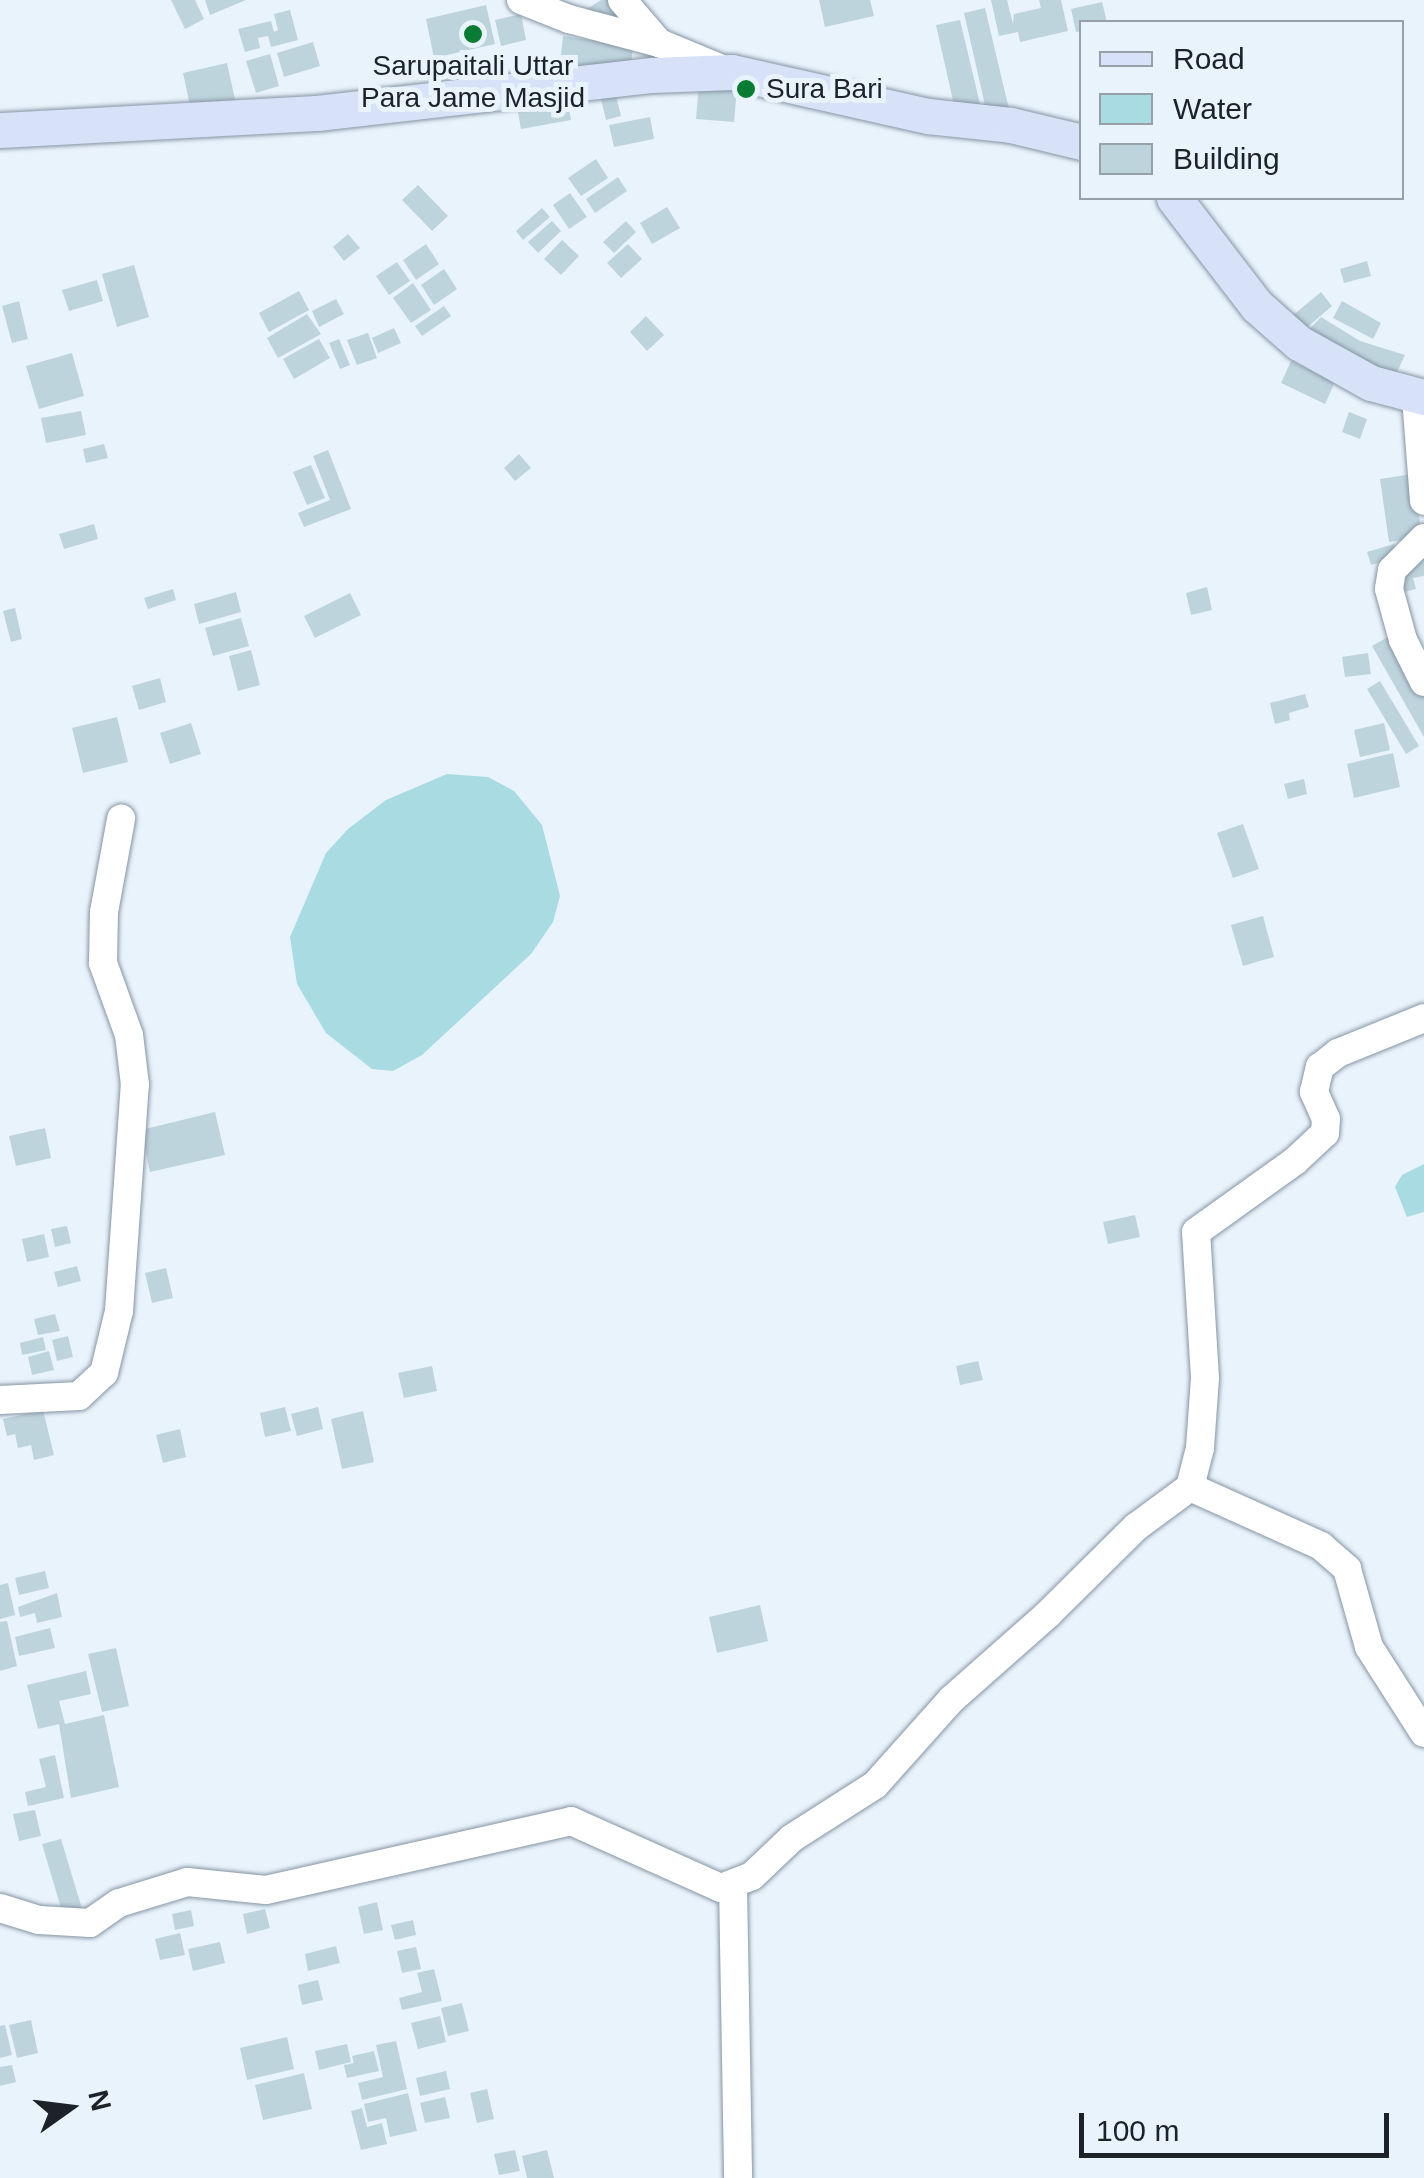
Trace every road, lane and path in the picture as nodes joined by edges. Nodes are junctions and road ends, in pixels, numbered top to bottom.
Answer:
1 (521, 0) edge
2 (622, 0) edge
3 (659, 43) junction
4 (732, 72) junction
5 (0, 130) edge
6 (1079, 141) edge
7 (1181, 207) edge
8 (1420, 397) edge
9 (1424, 501) edge
10 (1424, 538) edge
11 (1424, 682) edge
12 (121, 819) dead end
13 (1424, 1018) edge
14 (0, 1400) edge
15 (1190, 1487) junction
16 (1424, 1734) edge
17 (733, 1886) junction
18 (0, 1908) edge
19 (738, 2178) edge

1 - 3 street
2 - 3 street
3 - 4 street
4 - 5 main road
4 - 6 main road
7 - 8 main road
8 - 9 street
10 - 11 street
12 - 14 street
13 - 15 street
15 - 16 street
15 - 17 street
17 - 18 street
17 - 19 street

